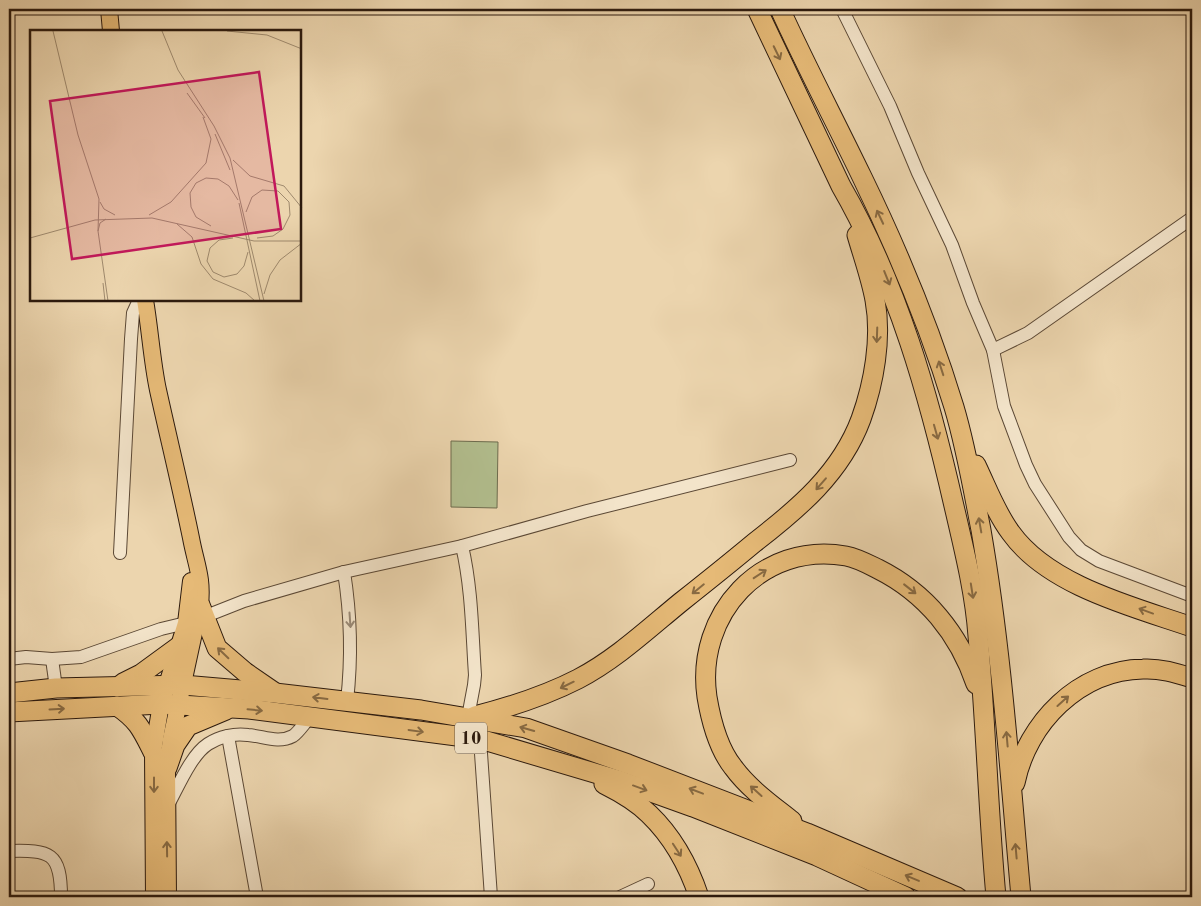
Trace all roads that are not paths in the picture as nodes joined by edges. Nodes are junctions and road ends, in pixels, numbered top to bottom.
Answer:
1 (109, 9) edge
2 (757, 9) edge
3 (780, 9) edge
4 (842, 9) edge
5 (112, 30) edge
6 (841, 186) junction
7 (1192, 218) edge
8 (139, 301) edge
9 (145, 301) edge
10 (993, 350) junction
11 (961, 436) junction
12 (790, 460) dead end
13 (462, 546) junction
14 (193, 549) junction
15 (120, 553) dead end
16 (344, 572) junction
17 (1192, 596) edge
18 (203, 611) junction
19 (186, 622) junction
20 (1192, 627) edge
21 (178, 647) junction
22 (9, 659) edge
23 (52, 659) junction
24 (1192, 678) edge
25 (174, 685) junction
26 (117, 686) junction
27 (56, 688) junction
28 (9, 692) edge
29 (275, 693) junction
30 (347, 702) junction
31 (170, 705) junction
32 (983, 705) junction
33 (118, 706) junction
34 (230, 708) junction
35 (9, 712) edge
36 (311, 716) junction
37 (468, 717) junction
38 (228, 736) junction
39 (480, 739) junction
40 (153, 752) junction
41 (573, 766) junction
42 (167, 768) junction
43 (1012, 804) junction
44 (166, 808) junction
45 (807, 833) junction
46 (9, 851) edge
47 (648, 884) dead end
48 (61, 897) edge
49 (154, 897) edge
50 (168, 897) edge
51 (257, 897) edge
52 (491, 897) edge
53 (620, 897) edge
54 (700, 897) edge
55 (906, 897) edge
56 (957, 897) edge
57 (996, 897) edge
58 (1020, 897) edge

1 - 5 main road
2 -> 6 highway
11 -> 3 highway
4 - 10 street
6 -> 32 highway
6 -> 37 highway
7 - 10 street
8 - 15 street
9 - 14 main road
10 - 17 street
20 -> 11 highway
43 -> 11 highway
12 - 13 street
13 - 16 street
13 - 37 street
14 - 18 main road
14 - 19 main road
16 - 18 street
16 -> 30 street
18 - 25 main road
29 -> 18 highway
19 - 21 main road
19 - 23 street
21 - 25 main road
21 - 26 highway
22 - 23 street
23 - 27 street
43 -> 24 highway
25 - 26 highway, 10
25 - 29 highway, 10
25 - 31 main road
26 - 27 highway, 10
27 - 28 highway, 10
30 -> 29 highway, 10
30 - 37 highway, 10
31 - 33 highway, 10
31 - 34 highway, 10
31 - 40 main road
31 - 42 main road
45 -> 32 highway
32 - 57 highway
35 -> 33 highway, 10
33 - 40 highway
34 -> 36 highway, 10
34 - 42 highway
36 - 38 street
36 -> 39 highway, 10
45 -> 37 highway, 10
38 - 44 street
38 - 51 street
39 - 41 highway, 10
39 - 52 street
40 -> 49 main road
41 -> 54 highway
41 -> 55 highway, 10
42 - 44 main road
58 -> 43 highway
50 -> 44 main road
56 -> 45 highway, 10
46 - 48 street
47 - 53 street

